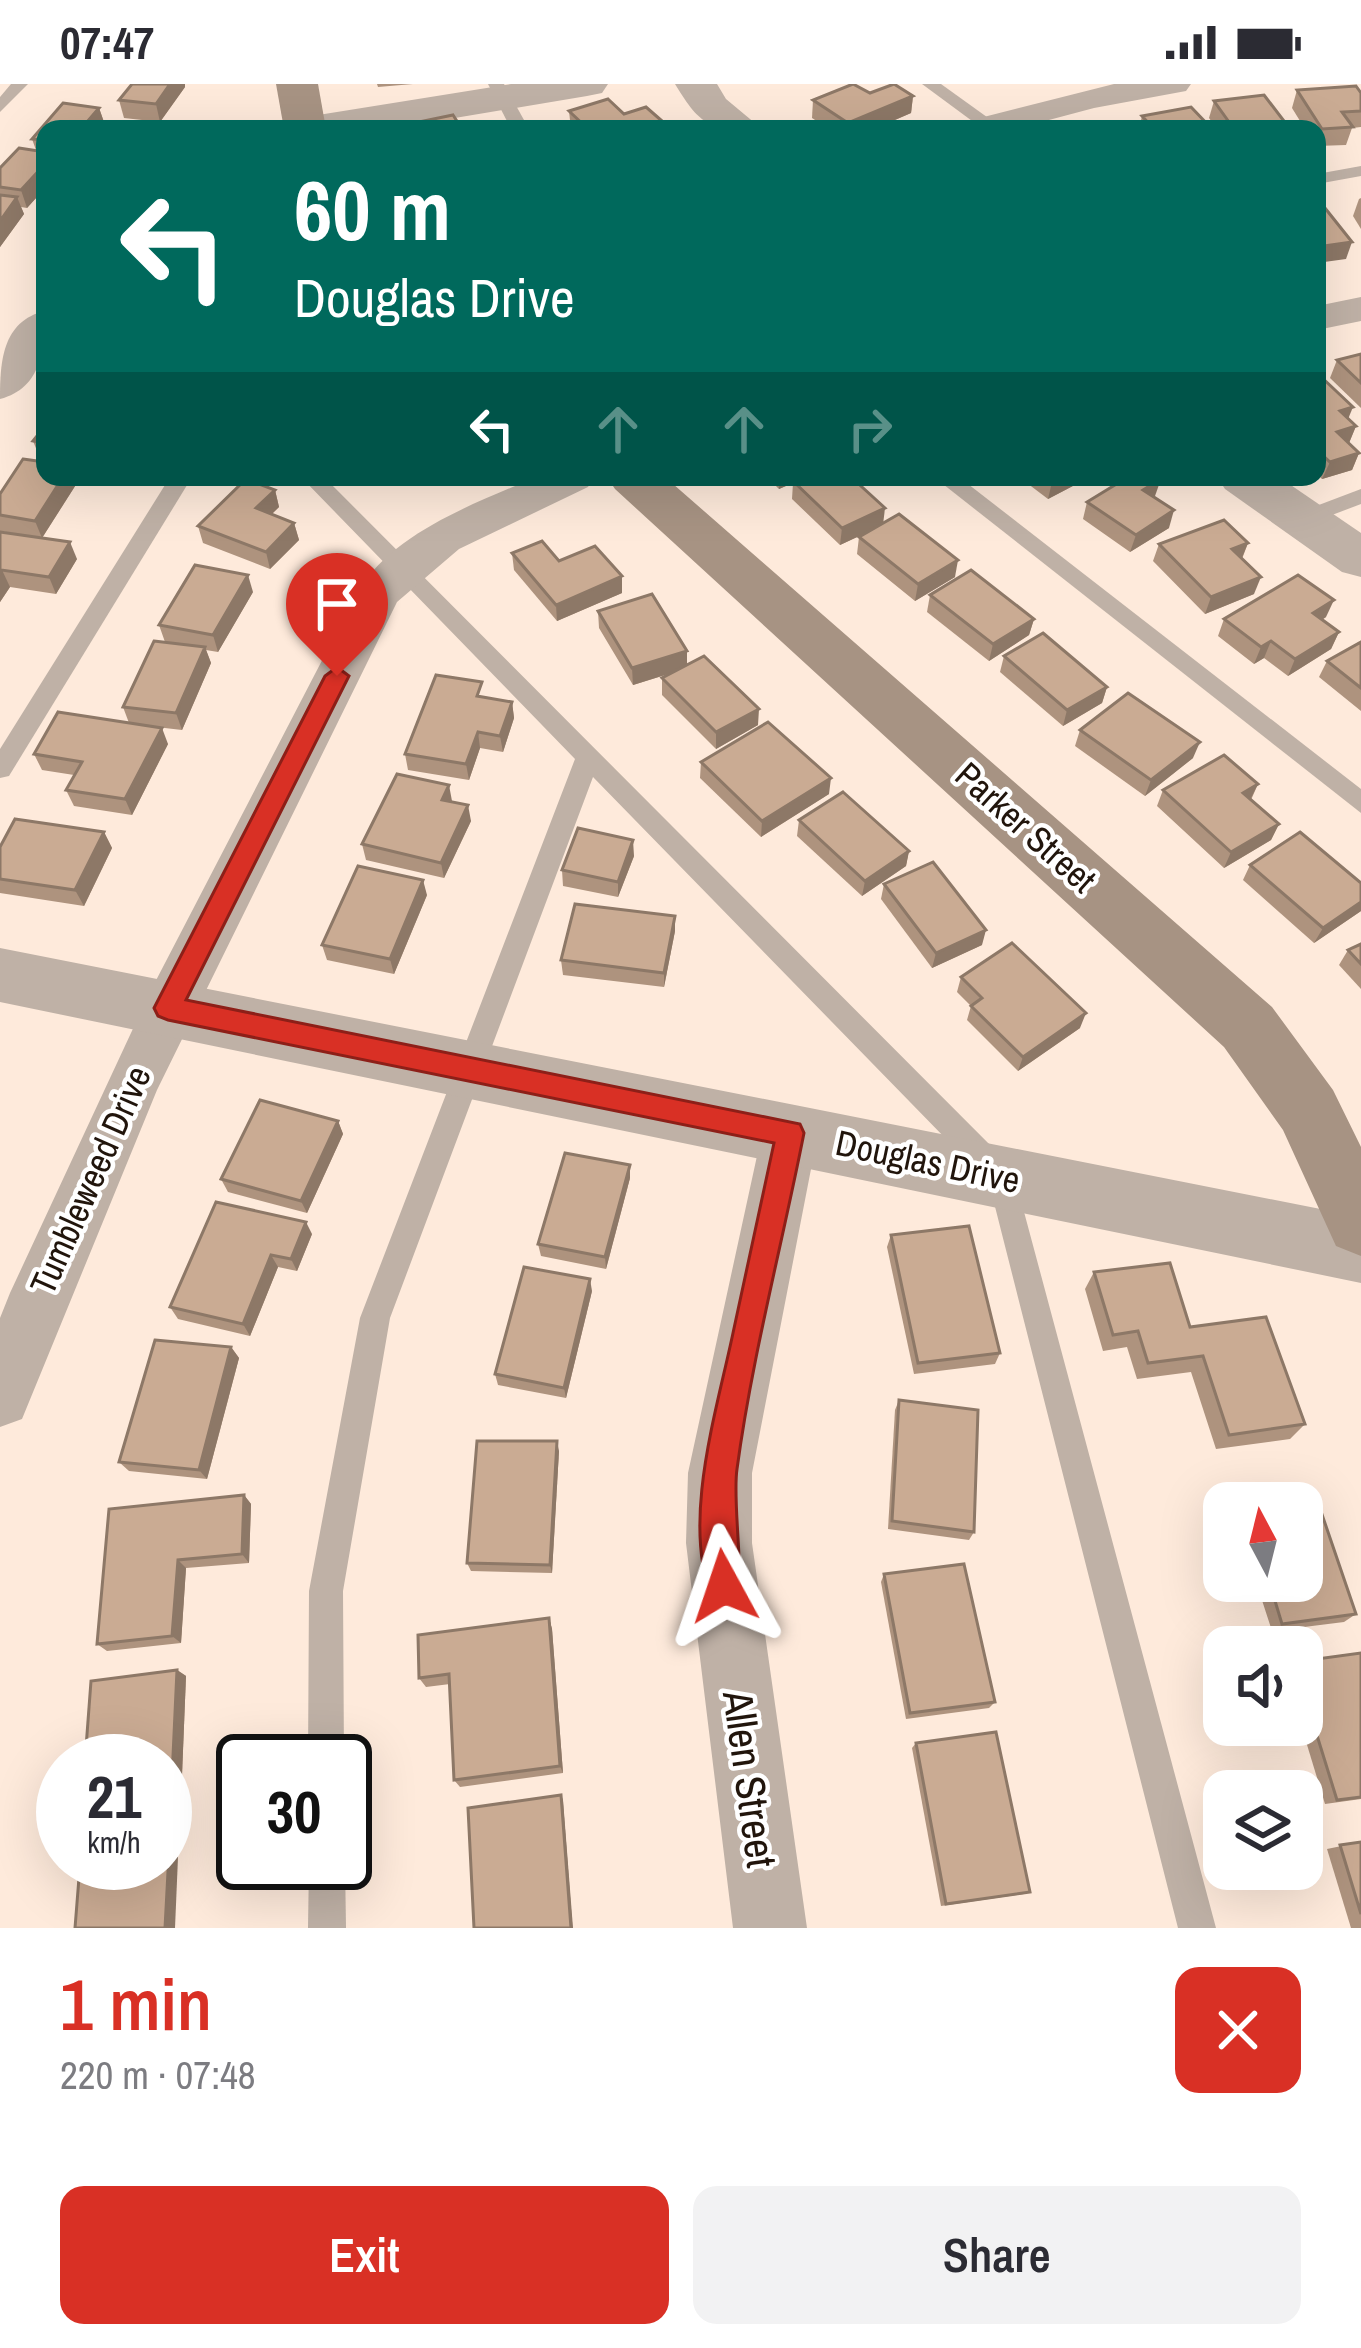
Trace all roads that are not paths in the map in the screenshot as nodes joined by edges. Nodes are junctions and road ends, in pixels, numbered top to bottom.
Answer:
1 (20, 84) edge
2 (297, 84) edge
3 (587, 84) edge
4 (696, 84) edge
5 (930, 84) edge
6 (1174, 84) edge
7 (506, 104) edge
8 (0, 107) edge
9 (307, 120) edge
10 (380, 120) edge
11 (728, 120) edge
12 (974, 120) edge
13 (1009, 120) edge
14 (1361, 171) edge
15 (1326, 177) edge
16 (1361, 309) edge
17 (1326, 316) edge
18 (36, 337) edge
19 (0, 384) edge
20 (175, 486) edge
21 (321, 486) edge
22 (554, 486) edge
23 (643, 486) edge
24 (956, 486) edge
25 (1257, 486) edge
26 (1361, 496) edge
27 (1304, 519) junction
28 (1361, 559) edge
29 (399, 569) junction
30 (587, 758) junction
31 (0, 769) edge
32 (1361, 803) edge
33 (0, 975) edge
34 (168, 1008) junction
35 (472, 1069) junction
36 (790, 1133) junction
37 (1002, 1177) junction
38 (1361, 1223) edge
39 (1361, 1250) edge
40 (0, 1397) edge
41 (326, 1734) edge
42 (327, 1890) edge
43 (327, 1928) edge
44 (770, 1928) edge
45 (1197, 1928) edge

1 - 8 lane
2 - 9 main road
3 - 7 street
4 - 11 street
5 - 12 lane
6 - 13 street
7 - 10 street
14 - 15 lane
16 - 17 street
18 - 19 street
20 - 31 lane
21 - 29 lane
22 - 29 street, Tumbleweed Drive
23 - 38 main road, Parker Street
24 - 32 lane
25 - 27 street
26 - 27 lane
27 - 28 street
29 - 30 lane
29 - 34 street, Tumbleweed Drive
30 - 35 lane
30 - 37 lane
33 - 34 street, Douglas Drive
34 - 35 street, Douglas Drive
34 - 40 street, Tumbleweed Drive
35 - 36 street, Douglas Drive
35 - 41 lane
36 - 37 street, Douglas Drive
36 - 44 street, Allen Street
37 - 39 street, Douglas Drive
37 - 45 lane
42 - 43 lane

